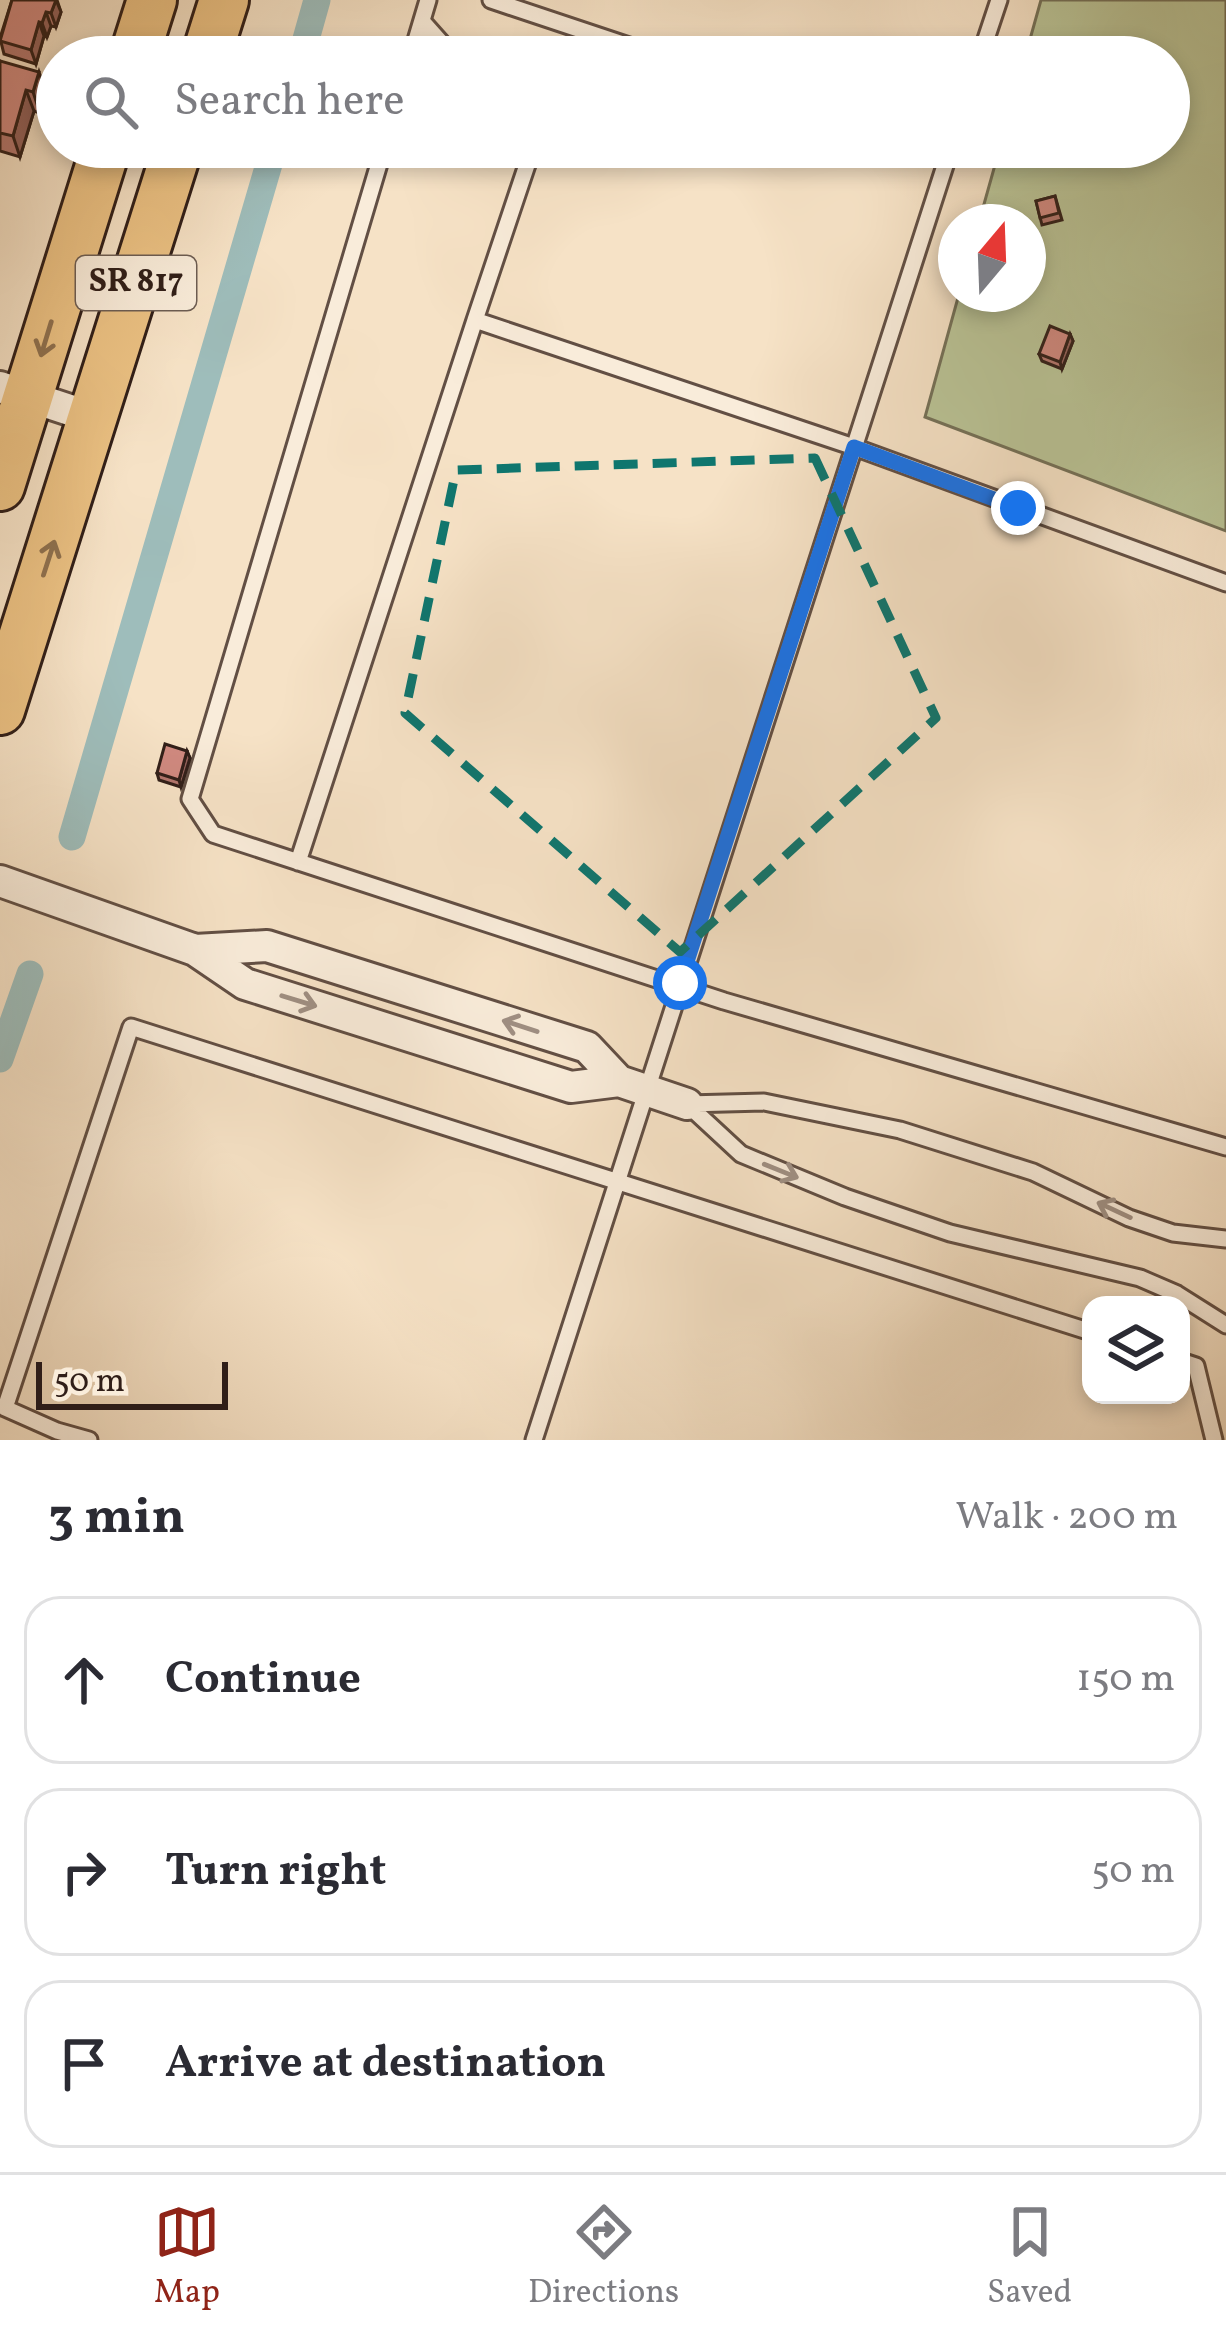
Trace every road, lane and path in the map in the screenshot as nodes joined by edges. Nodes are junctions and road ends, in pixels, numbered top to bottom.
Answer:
1 (152, 0) edge
2 (224, 0) edge
3 (428, 0) edge
4 (491, 0) edge
5 (999, 0) edge
6 (422, 21) junction
7 (141, 36) edge
8 (213, 36) edge
9 (417, 36) edge
10 (435, 36) edge
11 (599, 36) edge
12 (987, 36) edge
13 (98, 168) edge
14 (171, 168) edge
15 (378, 168) edge
16 (526, 168) edge
17 (938, 168) edge
18 (475, 320) junction
19 (14, 392) edge
20 (94, 418) junction
21 (854, 447) junction
22 (0, 486) edge
23 (1226, 583) edge
24 (0, 710) edge
25 (298, 862) junction
26 (0, 881) edge
27 (195, 950) junction
28 (680, 983) junction
29 (633, 1086) junction
30 (687, 1104) junction
31 (1226, 1148) edge
32 (616, 1182) junction
33 (1226, 1239) edge
34 (1226, 1325) edge
35 (1082, 1330) edge
36 (1190, 1364) edge
37 (50, 1436) edge
38 (89, 1440) edge
39 (534, 1440) edge
40 (1214, 1440) edge

1 - 7 main road
2 - 8 main road
3 - 6 lane
4 - 11 lane
5 - 12 lane
6 - 9 lane
6 - 10 lane
13 -> 19 main road, SR 817
14 - 20 main road, SR 817
15 - 25 lane
16 - 18 lane
17 - 21 lane
18 - 21 lane
18 - 25 lane
19 - 20 street
19 - 22 main road, SR 817
24 -> 20 main road, SR 817
21 - 23 lane
21 - 28 lane
25 - 28 lane
26 - 27 street
27 -> 29 street
29 -> 27 street
28 - 29 lane
28 - 31 lane
29 - 30 street
29 - 32 lane
33 -> 30 lane
30 -> 34 lane
32 - 35 lane
32 - 37 lane
32 - 39 lane
36 - 40 lane
37 - 38 lane

